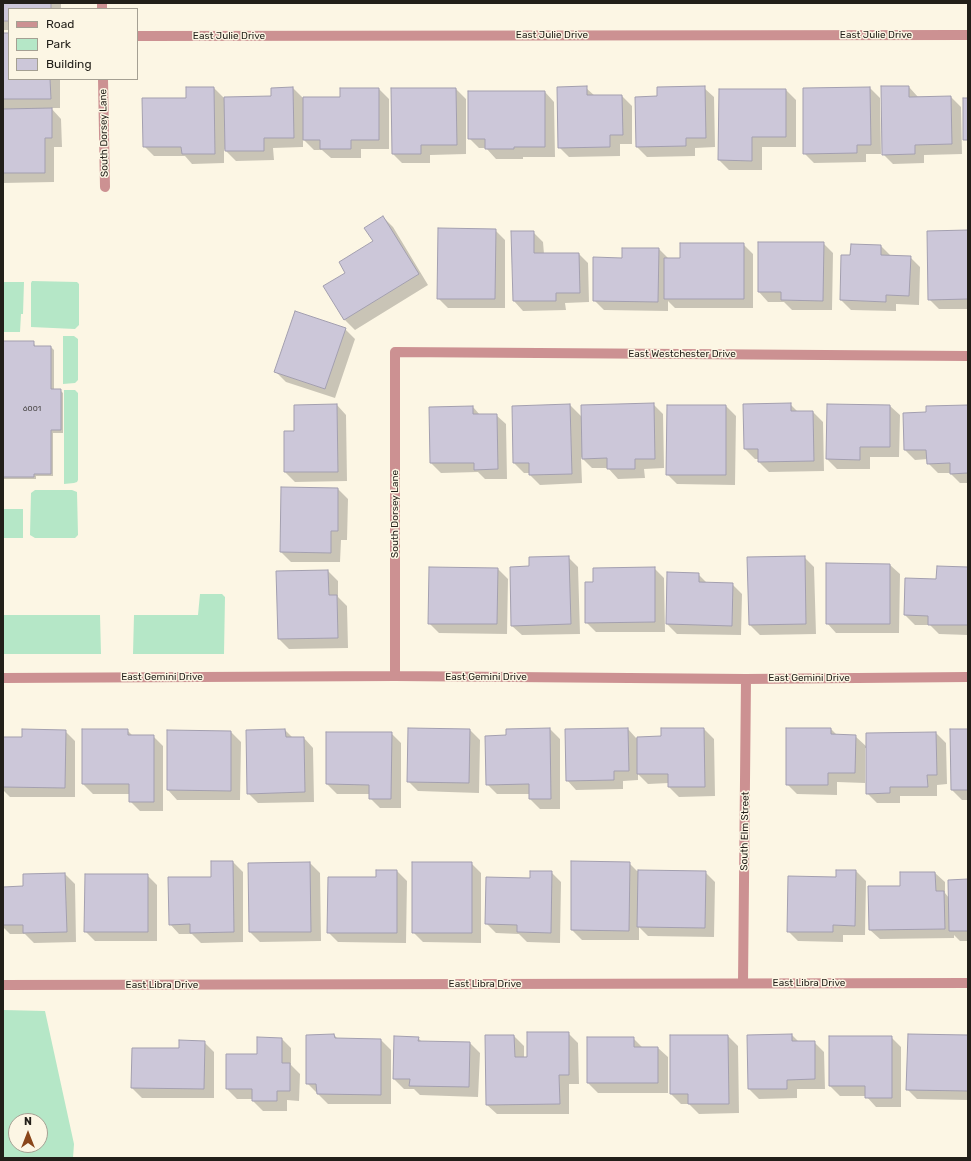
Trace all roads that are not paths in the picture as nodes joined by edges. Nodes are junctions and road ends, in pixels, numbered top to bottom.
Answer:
1 (968, 35) edge
2 (138, 36) edge
3 (103, 80) edge
4 (105, 187) dead end
5 (396, 352) joint
6 (968, 356) edge
7 (396, 676) junction
8 (968, 677) edge
9 (3, 678) edge
10 (746, 679) junction
11 (744, 983) junction
12 (968, 983) edge
13 (3, 985) edge

1 - 2 street, East Julie Drive
3 - 4 street, South Dorsey Lane
5 - 6 street, East Westchester Drive
5 - 7 street, South Dorsey Lane
7 - 9 street, East Gemini Drive
7 - 10 street, East Gemini Drive
8 - 10 street, East Gemini Drive
10 - 11 street, South Elm Street
11 - 12 street, East Libra Drive
11 - 13 street, East Libra Drive

